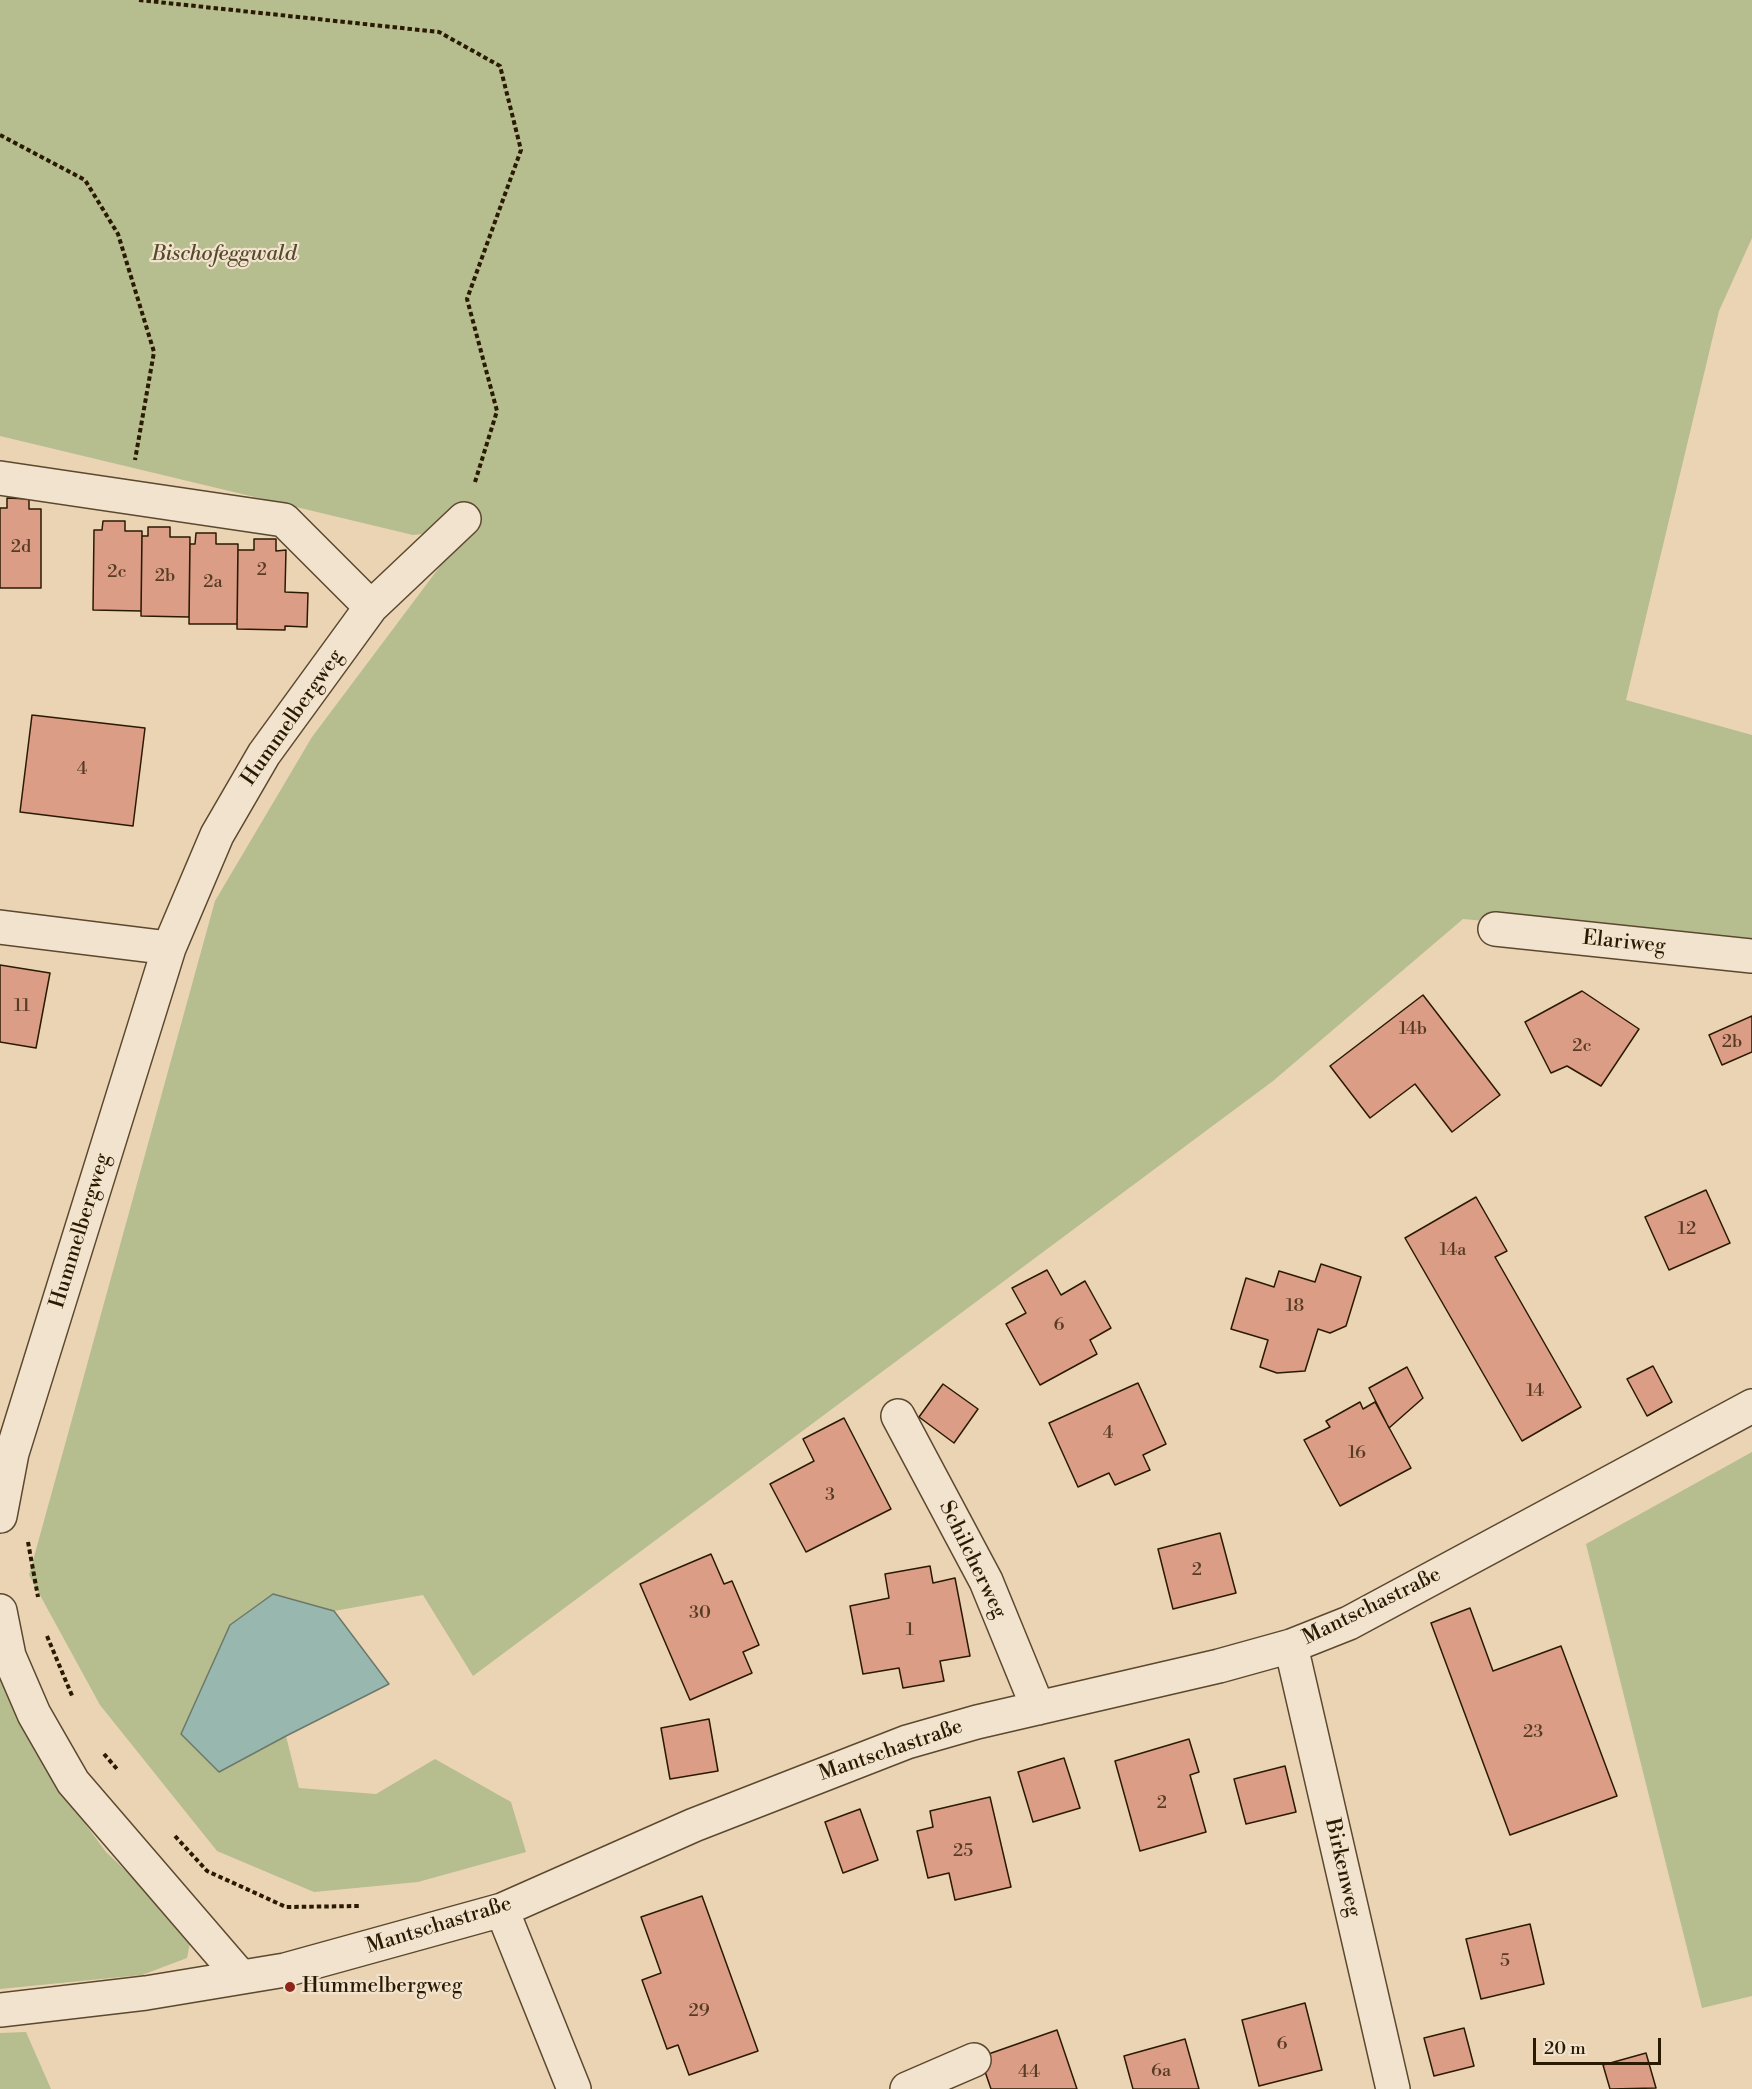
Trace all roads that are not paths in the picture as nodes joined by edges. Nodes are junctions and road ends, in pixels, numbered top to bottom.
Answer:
1 (0, 478) edge
2 (464, 519) road end
3 (371, 607) junction
4 (0, 927) edge
5 (1495, 929) dead end
6 (169, 948) junction
7 (1752, 956) edge
8 (1752, 1406) edge
9 (898, 1416) dead end
10 (0, 1516) edge
11 (0, 1611) edge
12 (1291, 1646) junction
13 (1038, 1708) junction
14 (502, 1910) junction
15 (240, 1976) junction
16 (0, 2010) edge
17 (974, 2060) dead end
18 (574, 2089) edge
19 (907, 2089) edge
20 (1393, 2089) edge

1 - 3 street
2 - 3 street, Hummelbergweg
3 - 6 street, Hummelbergweg
4 - 6 street
5 - 7 street, Elariweg
6 - 10 street, Hummelbergweg
8 - 12 street, Mantschastraße
9 - 13 street, Schilcherweg
11 - 15 street
12 - 13 street, Mantschastraße
12 - 20 street, Birkenweg
13 - 14 street, Mantschastraße
14 - 15 street, Mantschastraße
14 - 18 street
15 - 16 street, Mantschastraße
17 - 19 street

